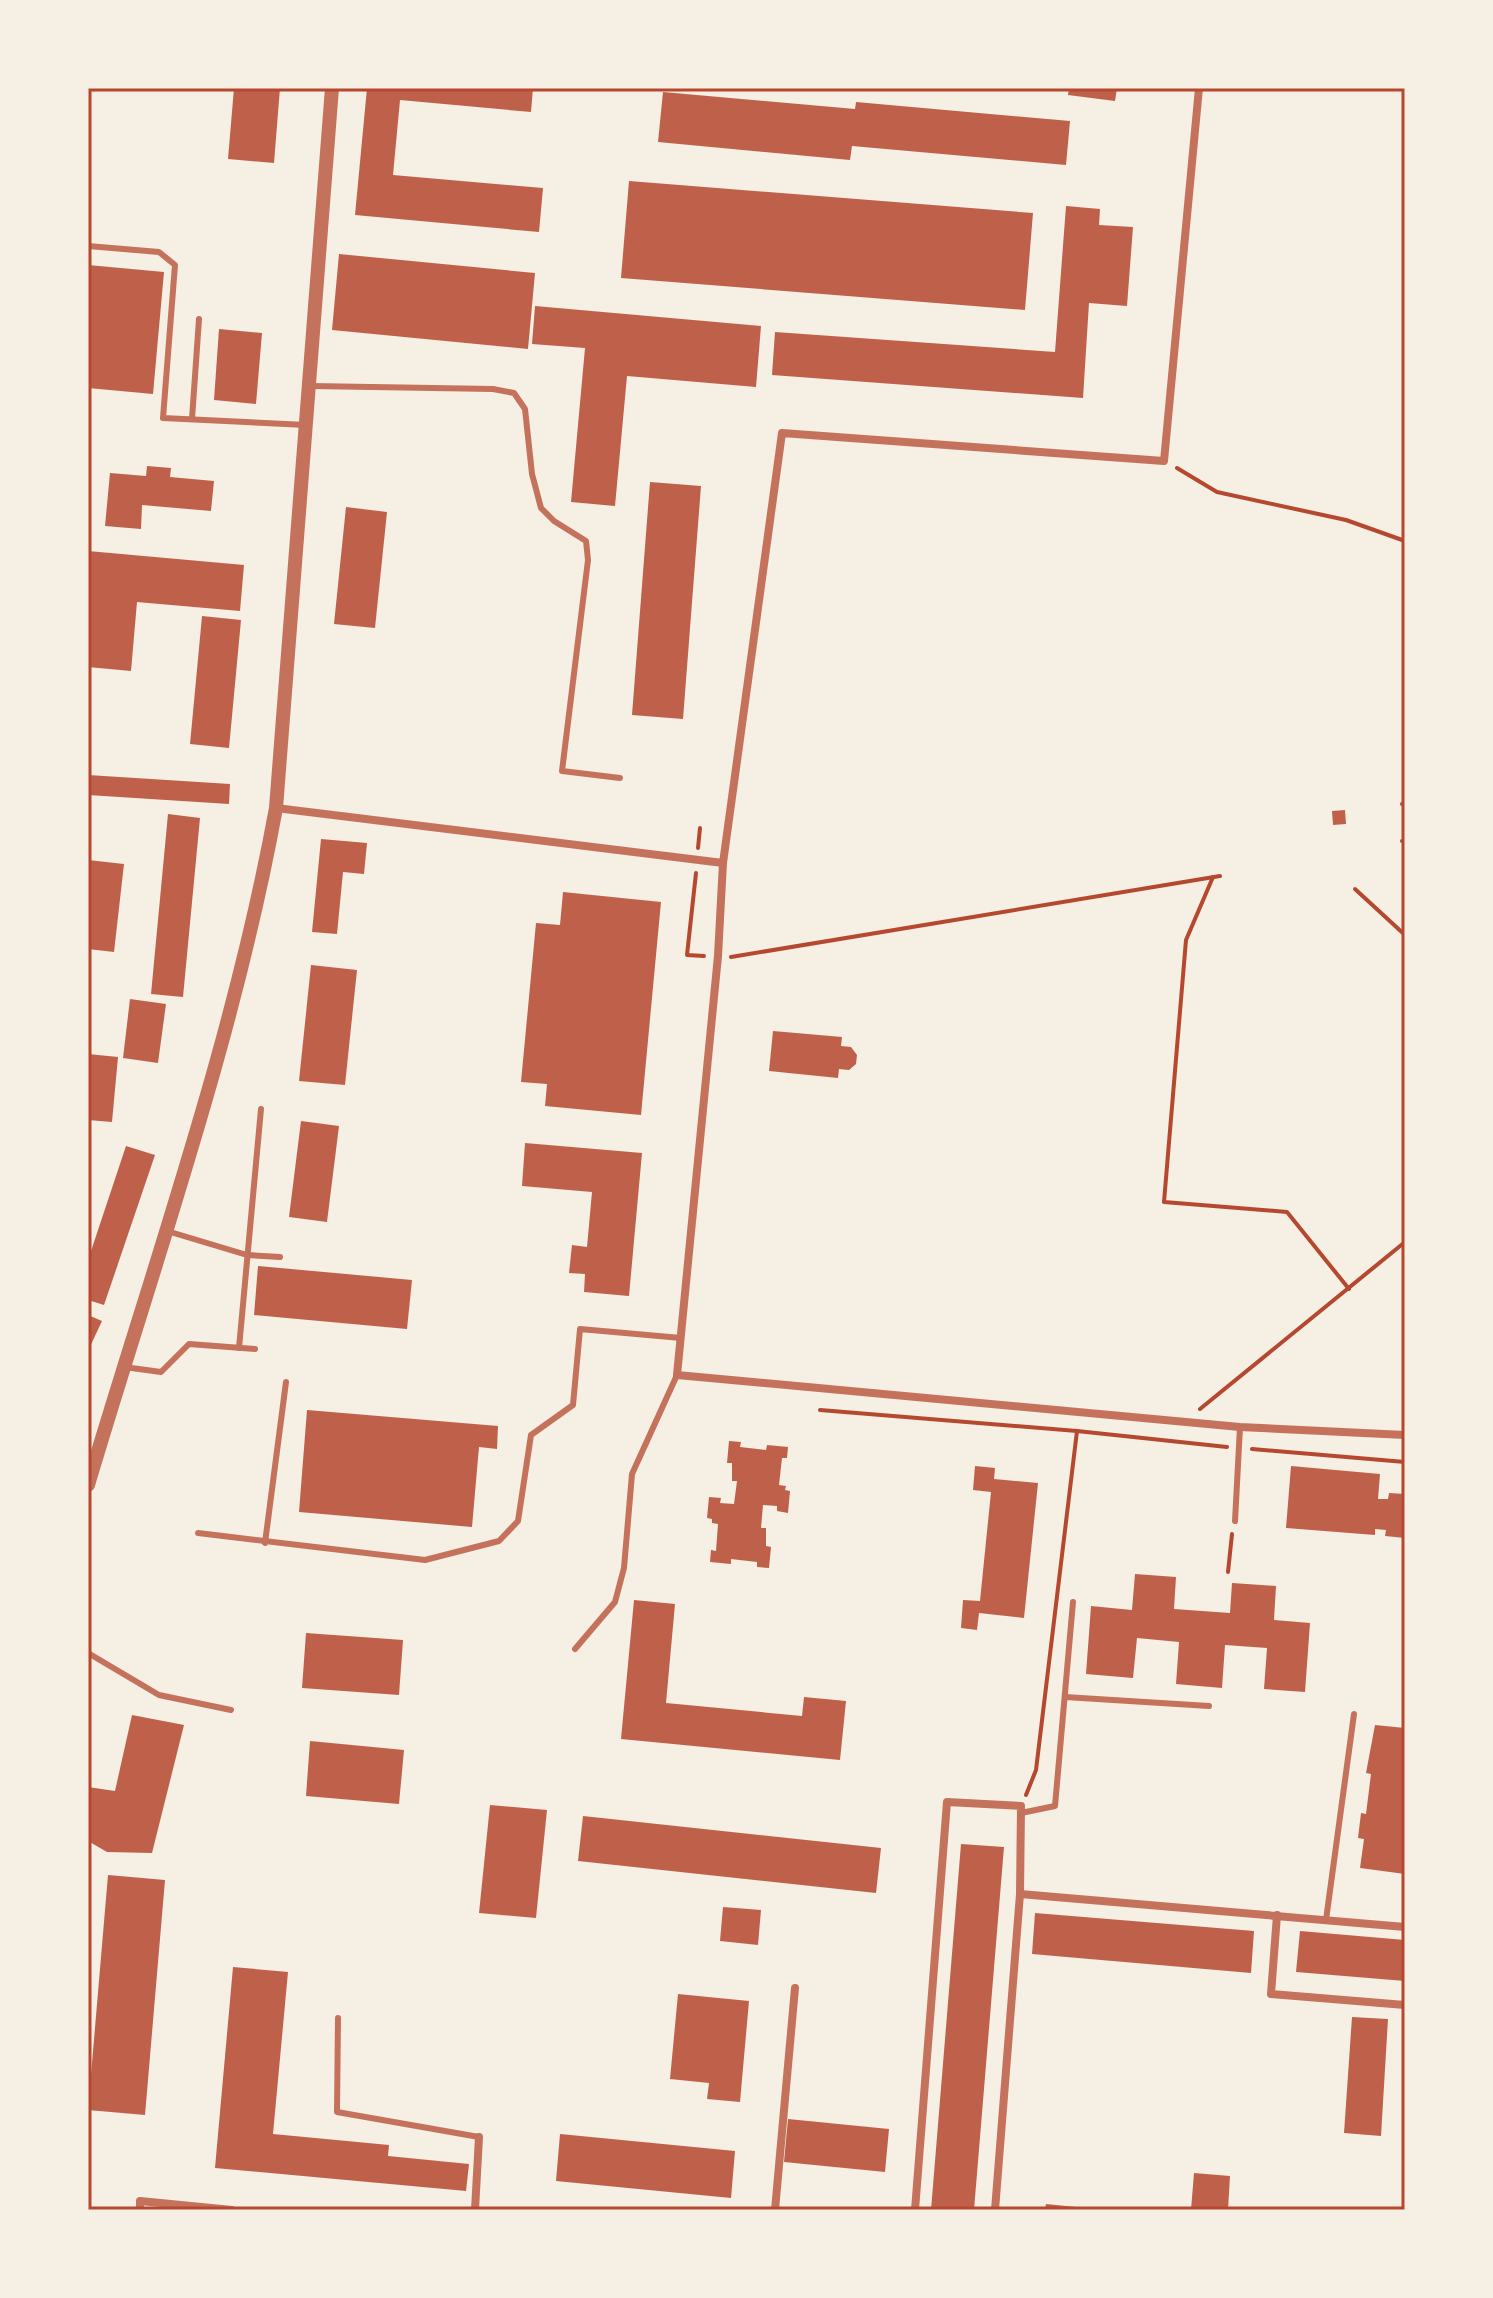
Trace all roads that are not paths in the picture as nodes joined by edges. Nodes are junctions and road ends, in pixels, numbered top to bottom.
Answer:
1 (332, 88) edge
2 (1199, 88) edge
3 (88, 246) edge
4 (199, 319) dead end
5 (309, 386) junction
6 (192, 419) junction
7 (306, 425) junction
8 (620, 778) dead end
9 (276, 808) junction
10 (723, 863) junction
11 (261, 1109) dead end
12 (166, 1231) junction
13 (247, 1255) junction
14 (280, 1257) dead end
15 (681, 1338) junction
16 (239, 1348) junction
17 (255, 1349) dead end
18 (124, 1367) junction
19 (677, 1375) junction
20 (286, 1382) dead end
21 (1240, 1427) junction
22 (1405, 1435) edge
23 (88, 1485) edge
24 (1235, 1521) road end
25 (198, 1533) dead end
26 (265, 1543) junction
27 (1073, 1602) dead end
28 (575, 1649) dead end
29 (88, 1653) edge
30 (1065, 1697) junction
31 (1209, 1706) dead end
32 (231, 1710) dead end
33 (1354, 1714) dead end
34 (1021, 1810) junction
35 (1020, 1894) junction
36 (1277, 1915) junction
37 (1326, 1920) junction
38 (1405, 1927) edge
39 (795, 1988) dead end
40 (1405, 2005) edge
41 (338, 2018) dead end
42 (479, 2137) joint
43 (140, 2205) edge
44 (232, 2210) edge
45 (475, 2210) edge
46 (775, 2210) edge
47 (915, 2210) edge
48 (995, 2210) edge

1 - 5 street
2 - 10 street
3 - 6 lane
4 - 6 lane
5 - 7 street
5 - 8 lane
6 - 7 lane
7 - 9 street
9 - 10 street
9 - 12 street
10 - 15 street
11 - 13 lane
12 - 13 lane
12 - 18 street
13 - 14 lane
13 - 16 lane
15 - 19 street
15 - 26 lane
16 - 17 lane
16 - 18 lane
18 - 23 street
19 - 21 street
19 - 28 lane
20 - 26 lane
21 - 22 street
21 - 24 lane
25 - 26 lane
27 - 30 lane
29 - 32 lane
30 - 31 lane
30 - 34 lane
33 - 37 lane
34 - 35 street
34 - 47 street
35 - 36 street
35 - 48 street
36 - 37 street
36 - 40 street
37 - 38 street
39 - 46 street
41 - 42 lane
42 - 45 street
43 - 44 street

